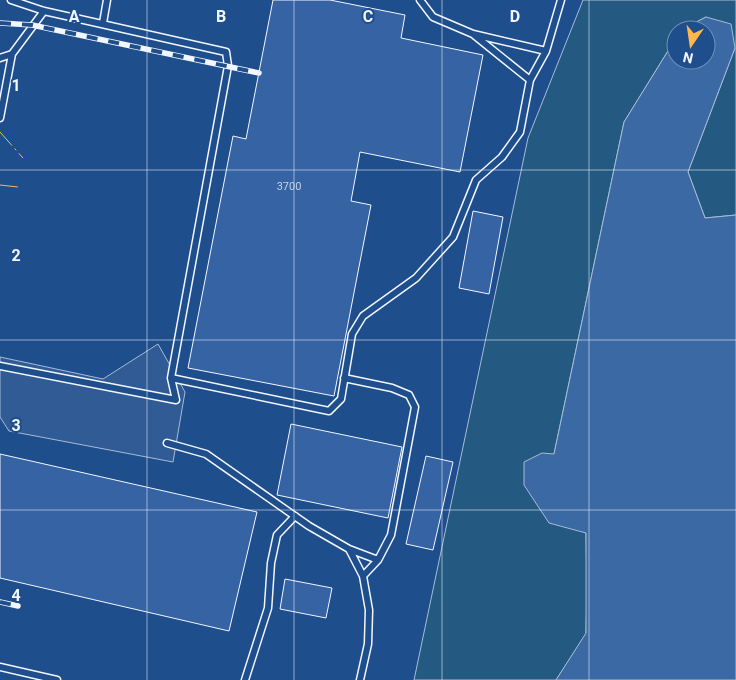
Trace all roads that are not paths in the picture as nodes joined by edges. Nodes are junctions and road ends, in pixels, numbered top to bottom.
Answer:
1 (11, 0) edge
2 (107, 0) edge
3 (420, 0) edge
4 (561, 0) edge
5 (44, 11) junction
6 (102, 23) junction
7 (472, 34) junction
8 (546, 51) junction
9 (12, 54) junction
10 (0, 58) edge
11 (530, 80) junction
12 (0, 82) edge
13 (5, 92) junction
14 (0, 118) edge
15 (0, 366) edge
16 (171, 378) junction
17 (344, 378) junction
18 (167, 443) dead end
19 (295, 516) junction
20 (349, 549) junction
21 (378, 560) junction
22 (363, 576) junction
23 (0, 667) edge
24 (57, 680) edge
25 (246, 680) edge
26 (360, 680) edge

1 - 5 lane
2 - 6 lane
3 - 7 lane
4 - 8 lane
5 - 6 lane
5 - 9 lane
6 - 16 lane
7 - 8 lane
7 - 11 lane
8 - 11 lane
9 - 10 lane
9 - 13 lane
11 - 17 lane
12 - 13 lane
13 - 14 lane
15 - 16 lane
16 - 17 lane
17 - 21 lane
18 - 19 lane
19 - 20 lane
19 - 25 lane
20 - 21 lane
20 - 22 lane
21 - 22 lane
22 - 26 lane
23 - 24 lane

